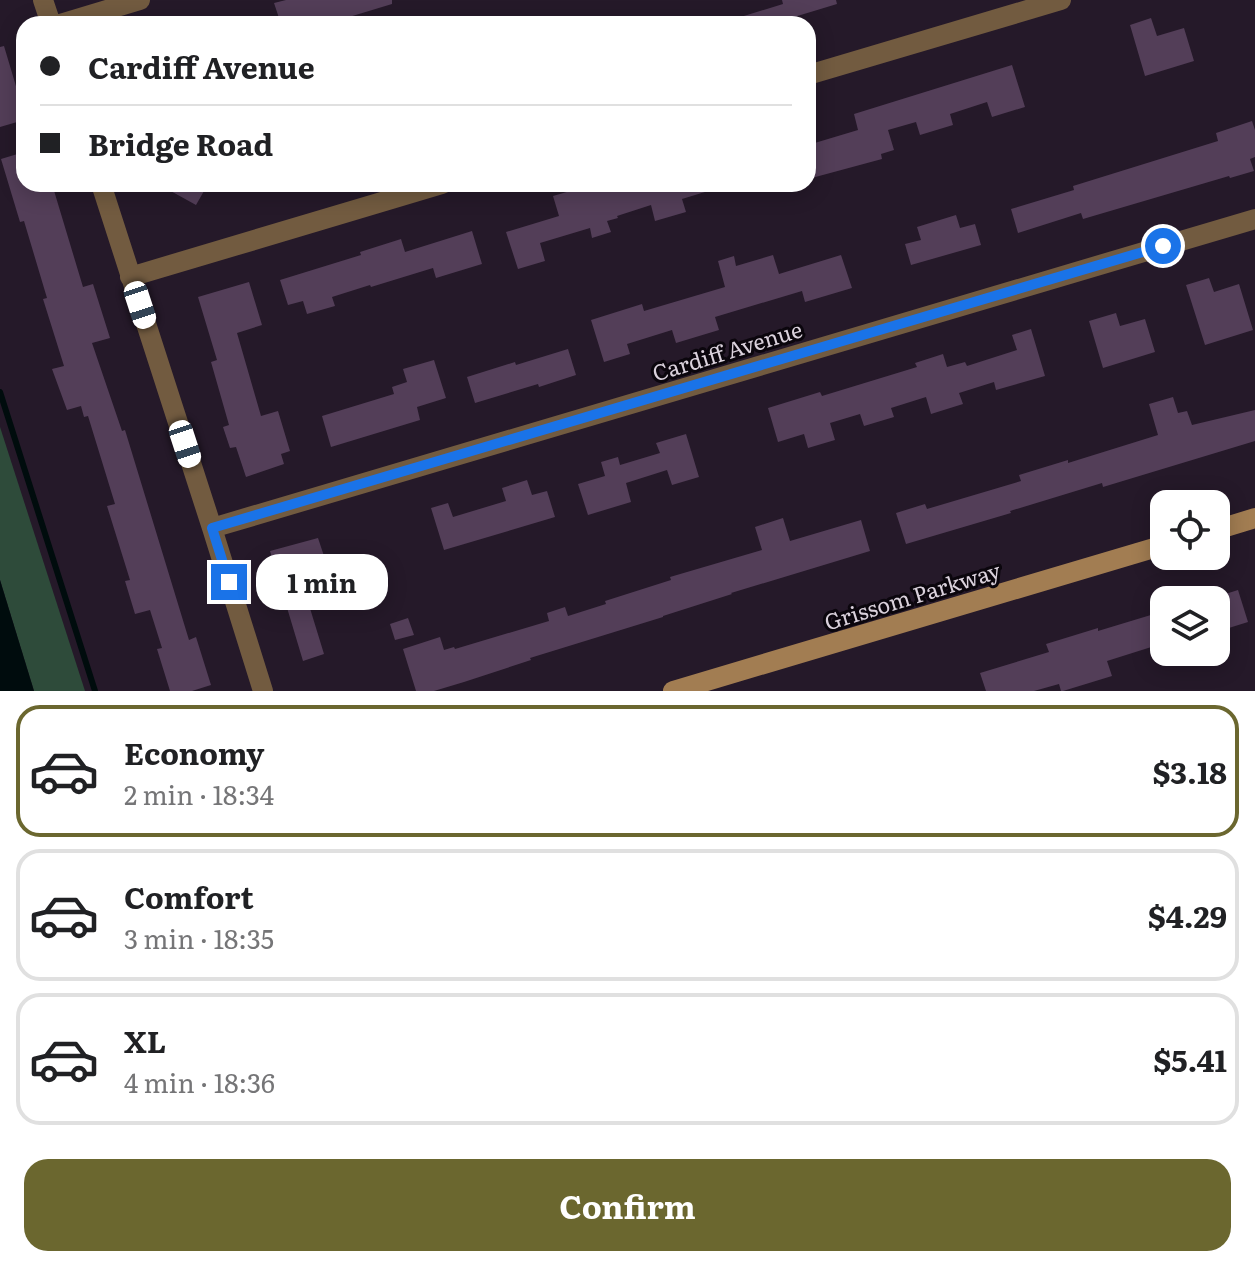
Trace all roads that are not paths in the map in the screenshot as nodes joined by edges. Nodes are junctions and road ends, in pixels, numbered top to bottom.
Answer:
1 (140, 0) edge
2 (1061, 0) edge
3 (87, 16) edge
4 (816, 73) edge
5 (103, 192) edge
6 (415, 192) edge
7 (1255, 219) edge
8 (130, 277) junction
9 (1255, 518) edge
10 (1230, 526) edge
11 (212, 528) junction
12 (1150, 549) edge
13 (263, 691) edge
14 (673, 691) edge

1 - 3 street
2 - 4 street
5 - 8 street
6 - 8 street
7 - 11 street, Cardiff Avenue
8 - 11 street
9 - 10 main road
11 - 13 street
12 - 14 main road, Grissom Parkway

